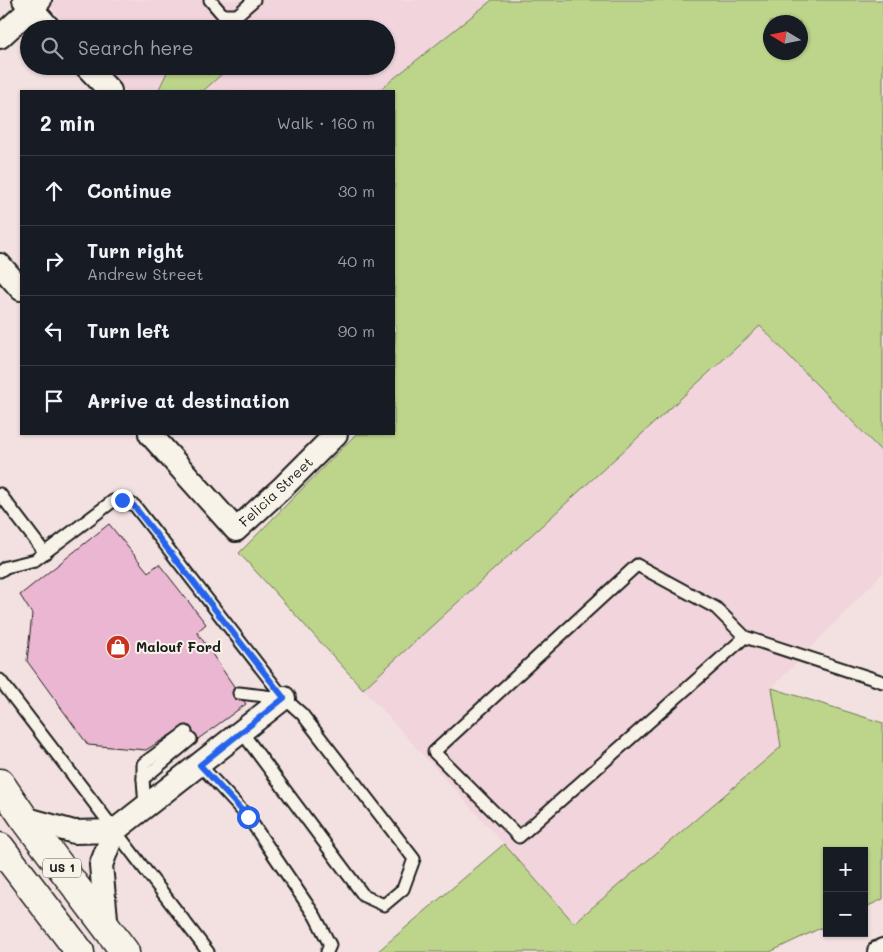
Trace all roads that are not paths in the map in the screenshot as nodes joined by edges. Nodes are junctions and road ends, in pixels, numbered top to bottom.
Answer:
1 (210, 0) edge
2 (254, 0) edge
3 (32, 3) edge
4 (44, 20) edge
5 (0, 37) edge
6 (95, 75) edge
7 (109, 90) edge
8 (0, 265) edge
9 (20, 288) edge
10 (151, 435) edge
11 (335, 435) edge
12 (0, 494) edge
13 (45, 553) junction
14 (0, 571) edge
15 (745, 637) junction
16 (0, 680) edge
17 (883, 682) edge
18 (241, 696) dead end
19 (284, 698) junction
20 (241, 731) junction
21 (189, 736) dead end
22 (200, 765) junction
23 (0, 783) edge
24 (145, 806) junction
25 (24, 818) junction
26 (114, 831) junction
27 (0, 847) edge
28 (33, 890) junction
29 (107, 929) junction
30 (883, 950) edge
31 (63, 952) edge
32 (80, 952) edge
33 (125, 952) edge
34 (208, 952) edge
35 (327, 952) edge
36 (879, 952) edge

1 - 2 lane
3 - 4 street
3 - 5 street
6 - 7 street
8 - 9 street
10 - 11 street, Felicia Street
12 - 13 lane
13 - 14 lane
13 - 19 lane
15 - 15 lane
15 - 17 lane
16 - 26 lane
18 - 19 lane
19 - 20 street
19 - 20 lane
20 - 22 street
21 - 24 lane
22 - 24 street
22 - 35 lane
23 - 25 highway, US 1
24 - 26 street
25 - 26 street
25 - 29 highway, US 1
26 - 29 street
26 - 34 lane
27 - 28 highway, US 1
28 - 31 highway
28 - 32 highway, US 1
29 - 33 highway, US 1
30 - 36 street

